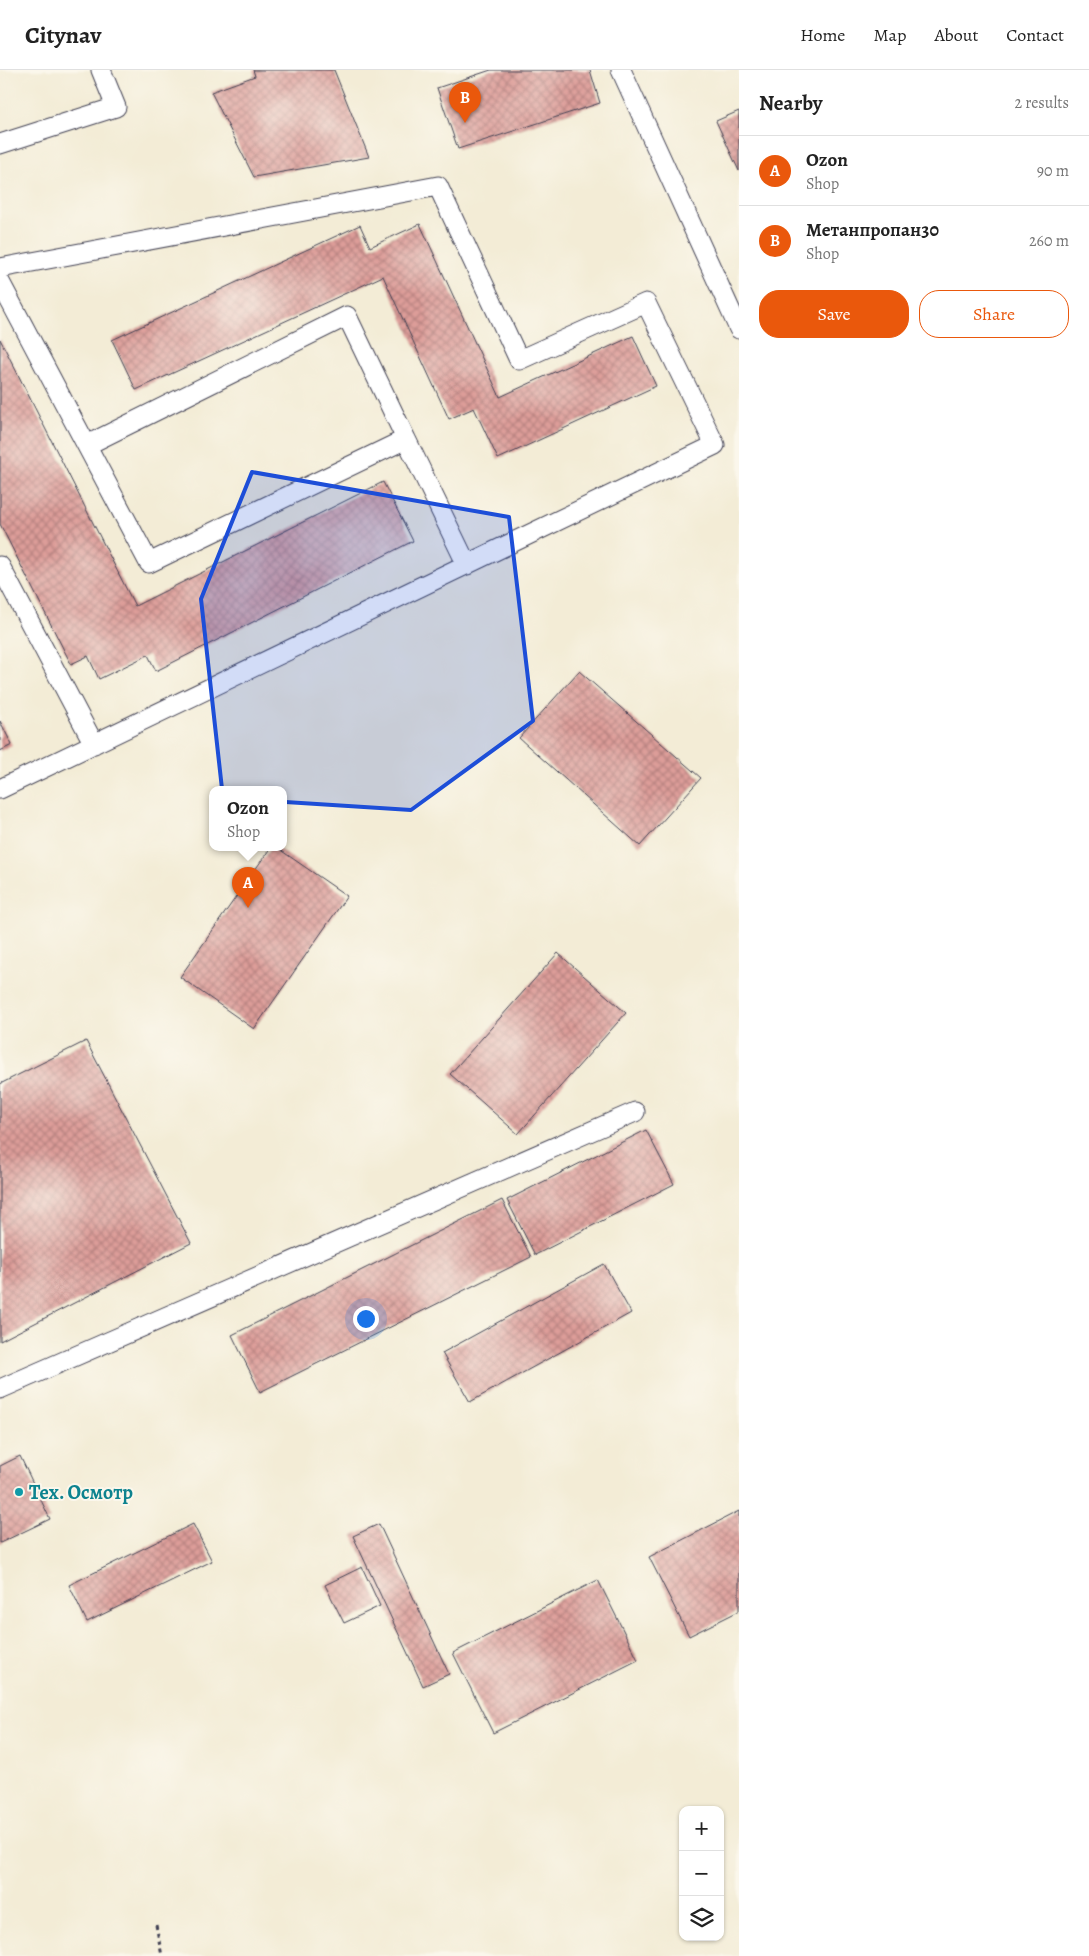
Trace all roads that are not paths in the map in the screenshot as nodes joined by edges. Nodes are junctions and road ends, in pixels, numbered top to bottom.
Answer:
1 (101, 70) edge
2 (621, 70) edge
3 (0, 144) edge
4 (0, 268) edge
5 (0, 282) edge
6 (739, 329) edge
7 (406, 439) junction
8 (87, 444) junction
9 (467, 565) junction
10 (0, 566) edge
11 (94, 744) junction
12 (0, 789) edge
13 (635, 1112) dead end
14 (0, 1389) edge

1 - 3 lane
2 - 6 lane
4 - 9 lane
5 - 8 lane
7 - 8 lane
7 - 8 lane
7 - 9 lane
9 - 11 lane
10 - 11 lane
11 - 12 lane
13 - 14 lane

